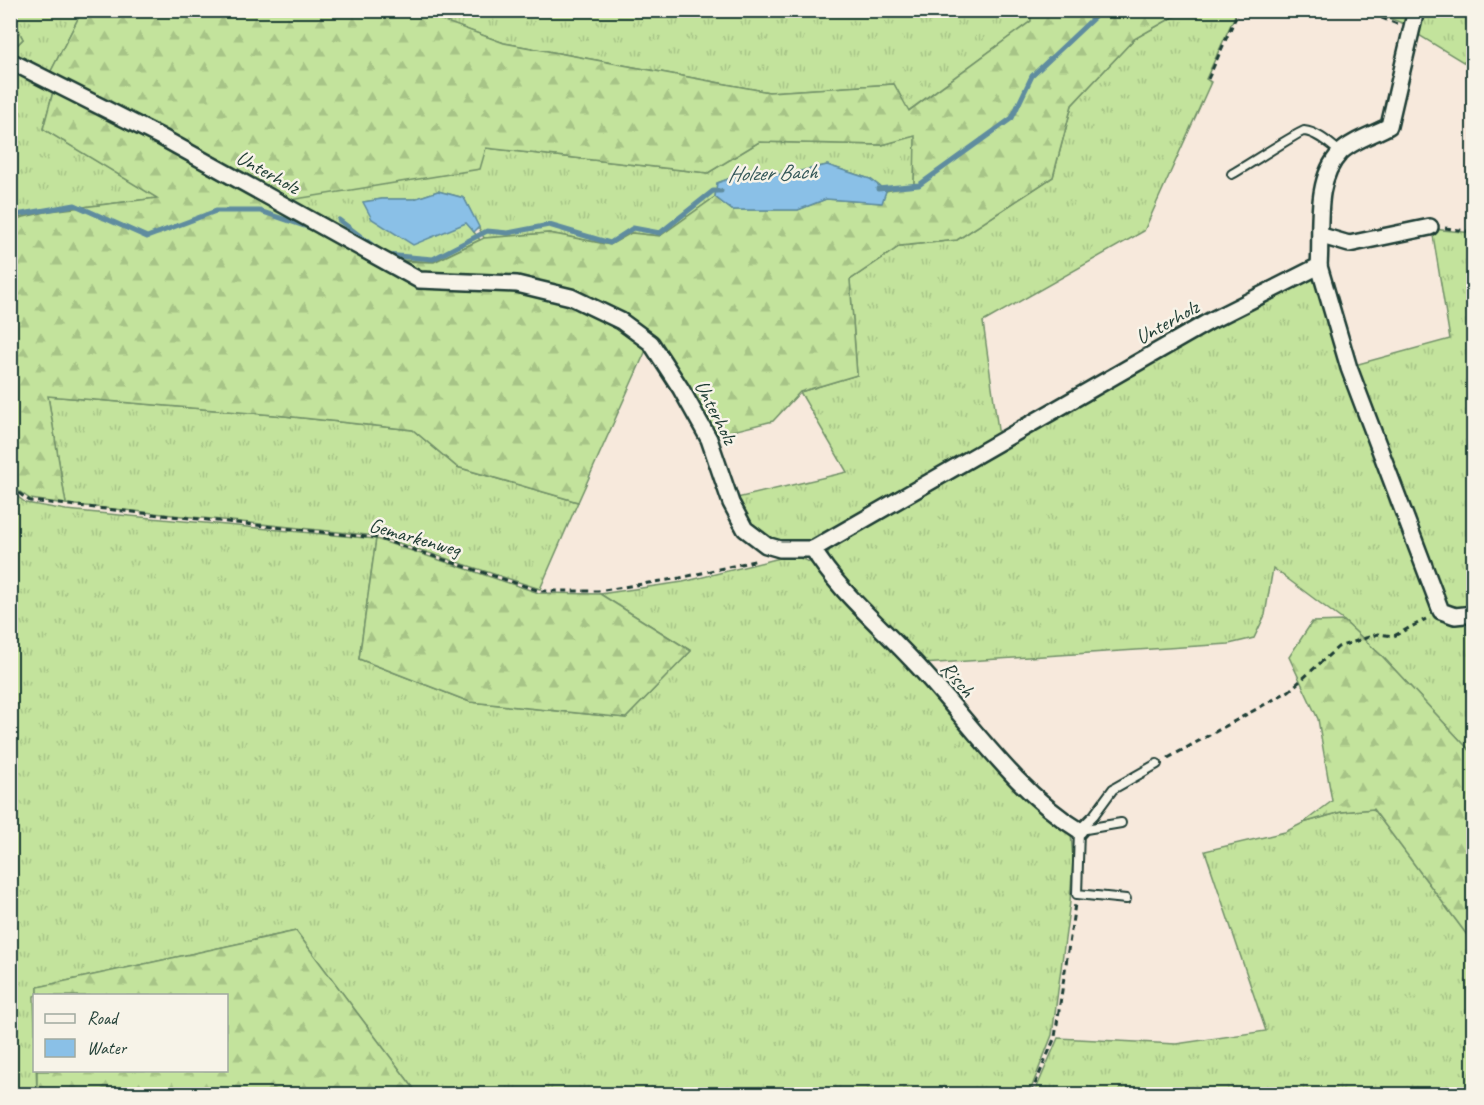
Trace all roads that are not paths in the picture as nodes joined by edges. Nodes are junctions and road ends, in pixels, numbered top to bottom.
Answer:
1 (1416, 10) edge
2 (10, 61) edge
3 (1340, 152) junction
4 (1232, 174) dead end
5 (1430, 226) road end
6 (1322, 237) junction
7 (1319, 266) junction
8 (813, 549) junction
9 (1473, 614) edge
10 (1157, 764) road end
11 (1121, 823) dead end
12 (1079, 830) junction
13 (1126, 899) dead end

1 - 3 street
2 - 8 street, Unterholz
3 - 4 lane
3 - 6 street
5 - 6 street
6 - 7 street
7 - 8 street, Unterholz
7 - 9 street
8 - 12 street, Risch
10 - 12 lane
11 - 12 lane
12 - 13 lane

